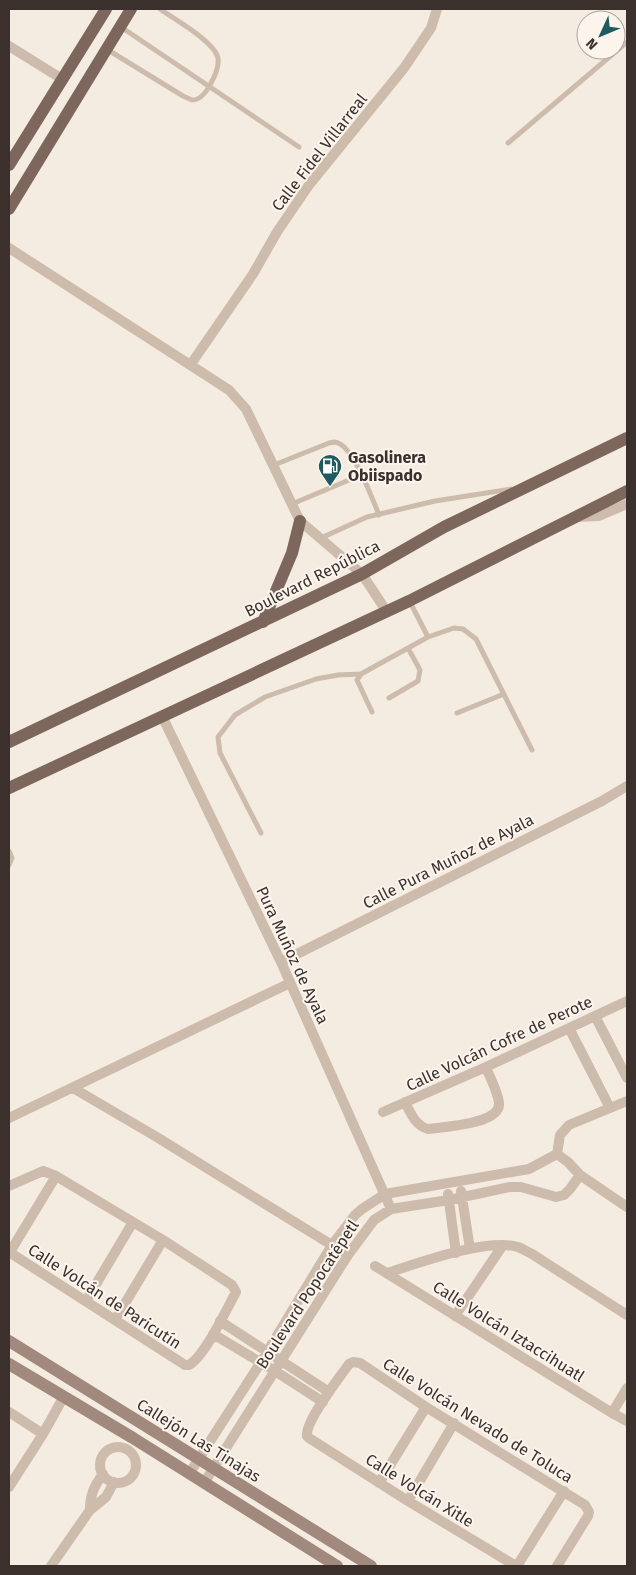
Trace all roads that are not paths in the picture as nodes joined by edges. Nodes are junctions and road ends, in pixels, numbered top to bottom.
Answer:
1 (106, 9) edge
2 (131, 9) edge
3 (160, 9) edge
4 (437, 9) edge
5 (120, 26) junction
6 (627, 42) edge
7 (9, 46) edge
8 (106, 48) junction
9 (62, 79) junction
10 (210, 85) junction
11 (508, 143) dead end
12 (299, 147) dead end
13 (9, 165) edge
14 (9, 209) edge
15 (9, 248) edge
16 (191, 364) junction
17 (627, 438) edge
18 (274, 465) junction
19 (361, 475) junction
20 (526, 487) junction
21 (627, 491) edge
22 (292, 504) junction
23 (627, 504) edge
24 (379, 515) junction
25 (574, 517) junction
26 (300, 521) junction
27 (321, 538) junction
28 (362, 574) junction
29 (409, 601) junction
30 (387, 612) junction
31 (263, 622) junction
32 (428, 637) junction
33 (408, 648) junction
34 (360, 674) junction
35 (504, 694) junction
36 (389, 698) dead end
37 (372, 712) dead end
38 (457, 714) dead end
39 (162, 716) junction
40 (9, 742) edge
41 (532, 750) dead end
42 (627, 786) edge
43 (9, 788) edge
44 (261, 833) dead end
45 (9, 851) edge
46 (9, 865) edge
47 (280, 962) junction
48 (290, 983) junction
49 (627, 1001) edge
50 (595, 1016) junction
51 (569, 1028) junction
52 (486, 1067) junction
53 (627, 1078) edge
54 (73, 1088) junction
55 (627, 1101) edge
56 (405, 1102) junction
57 (610, 1108) junction
58 (383, 1112) dead end
59 (9, 1118) edge
60 (557, 1154) junction
61 (580, 1175) junction
62 (56, 1176) junction
63 (460, 1182) junction
64 (448, 1184) junction
65 (9, 1186) edge
66 (385, 1194) junction
67 (462, 1196) junction
68 (449, 1200) junction
69 (626, 1206) edge
70 (391, 1209) junction
71 (133, 1222) junction
72 (163, 1240) junction
73 (332, 1245) junction
74 (503, 1245) junction
75 (470, 1249) junction
76 (9, 1252) edge
77 (456, 1252) junction
78 (348, 1255) junction
79 (375, 1266) dead end
80 (386, 1273) junction
81 (86, 1301) junction
82 (627, 1315) edge
83 (456, 1316) junction
84 (115, 1320) junction
85 (220, 1321) junction
86 (213, 1334) junction
87 (9, 1341) edge
88 (267, 1352) junction
89 (281, 1361) junction
90 (261, 1362) junction
91 (9, 1364) edge
92 (275, 1370) junction
93 (627, 1388) edge
94 (329, 1392) junction
95 (63, 1398) junction
96 (322, 1402) junction
97 (426, 1407) junction
98 (9, 1412) edge
99 (612, 1413) junction
100 (627, 1421) edge
101 (454, 1423) junction
102 (43, 1434) junction
103 (129, 1443) junction
104 (199, 1459) junction
105 (214, 1468) junction
106 (103, 1474) junction
107 (189, 1474) junction
108 (114, 1482) junction
109 (204, 1483) junction
110 (379, 1483) junction
111 (9, 1487) edge
112 (564, 1491) junction
113 (408, 1501) junction
114 (90, 1510) junction
115 (53, 1565) edge
116 (337, 1566) edge
117 (371, 1566) edge
118 (517, 1566) edge
119 (558, 1566) edge

1 - 9 main road
2 - 5 main road
3 - 10 lane
4 - 16 street, Calle Fidel Villarreal
5 - 8 main road
5 - 10 lane
6 - 11 lane
7 - 9 street
8 - 10 lane
8 - 14 main road
9 - 13 main road
10 - 12 lane
15 - 16 street
16 - 18 street
17 - 20 main road, Boulevard República
18 - 19 lane
18 - 22 street
19 - 22 lane
19 - 24 lane
20 - 24 lane
20 - 28 main road, Boulevard República
21 - 25 main road
22 - 26 street
23 - 25 street
24 - 27 lane
25 - 29 main road
26 - 27 street
26 - 31 main road
27 - 28 street
28 - 30 street
28 - 31 main road, Boulevard República
29 - 30 main road
29 - 32 lane
30 - 39 main road
31 - 40 main road, Boulevard República
32 - 33 lane
32 - 35 lane
33 - 34 lane
33 - 36 lane
34 - 37 lane
34 - 44 lane
35 - 38 lane
35 - 41 lane
39 - 43 main road
39 - 47 street, Pura Muñoz de Ayala
42 - 47 street, Calle Pura Muñoz de Ayala
45 - 46 lane
47 - 48 street, Pura Muñoz de Ayala
48 - 54 street
48 - 66 street, Pura Muñoz de Ayala
49 - 50 street, Calle Volcán Cofre de Perote
50 - 51 street, Calle Volcán Cofre de Perote
50 - 53 street
51 - 52 street, Calle Volcán Cofre de Perote
51 - 57 street
52 - 56 street, Calle Volcán Cofre de Perote
52 - 56 street
54 - 59 street
54 - 73 street
55 - 57 street
56 - 58 street, Calle Volcán Cofre de Perote
57 - 60 street
60 - 61 street
60 - 63 street, Boulevard Popocatépetl
61 - 67 street, Boulevard Popocatépetl
61 - 69 street
62 - 65 street
62 - 71 street
62 - 76 street
63 - 64 street, Boulevard Popocatépetl
63 - 67 street
64 - 66 street, Boulevard Popocatépetl
64 - 68 street
66 - 70 street, Pura Muñoz de Ayala
66 - 73 street, Boulevard Popocatépetl
67 - 68 street, Boulevard Popocatépetl
67 - 75 street
68 - 70 street, Boulevard Popocatépetl
68 - 77 street
70 - 78 street, Boulevard Popocatépetl
71 - 72 street
71 - 81 street
72 - 84 street
72 - 85 street
73 - 78 street
73 - 88 street, Boulevard Popocatépetl
74 - 75 street
74 - 82 street
74 - 83 street
75 - 77 street
76 - 81 street, Calle Volcán de Paricutín
77 - 80 street
78 - 89 street, Boulevard Popocatépetl
79 - 80 street, Calle Volcán Iztaccihuatl
80 - 83 street, Calle Volcán Iztaccihuatl
81 - 84 street, Calle Volcán de Paricutín
83 - 99 street, Calle Volcán Iztaccihuatl
84 - 86 street, Calle Volcán de Paricutín
85 - 86 street
85 - 88 street
86 - 90 street
87 - 104 main road, Callejón Las Tinajas
88 - 89 street
88 - 90 street, Boulevard Popocatépetl
89 - 92 street, Boulevard Popocatépetl
89 - 94 street
90 - 92 street
90 - 104 street, Boulevard Popocatépetl
91 - 95 main road, Callejón Las Tinajas
92 - 96 street
92 - 105 street, Boulevard Popocatépetl
93 - 99 street
94 - 96 street
94 - 97 street, Calle Volcán Nevado de Toluca
95 - 102 street
95 - 103 main road, Callejón Las Tinajas
96 - 110 street, Calle Volcán Xitle
97 - 101 street, Calle Volcán Nevado de Toluca
97 - 110 street
98 - 102 street
99 - 100 street, Calle Volcán Iztaccihuatl
101 - 112 street, Calle Volcán Nevado de Toluca
101 - 113 street
102 - 111 street
103 - 106 street
103 - 107 main road, Callejón Las Tinajas
103 - 108 street
104 - 105 main road, Callejón Las Tinajas
104 - 107 street, Boulevard Popocatépetl
105 - 109 street, Boulevard Popocatépetl
105 - 117 main road, Callejón Las Tinajas
106 - 108 street
106 - 114 street
107 - 109 main road, Callejón Las Tinajas
108 - 114 street
109 - 116 main road, Callejón Las Tinajas
110 - 113 street, Calle Volcán Xitle
112 - 118 street
112 - 119 street, Calle Volcán Nevado de Toluca
113 - 118 street, Calle Volcán Xitle
114 - 115 street

